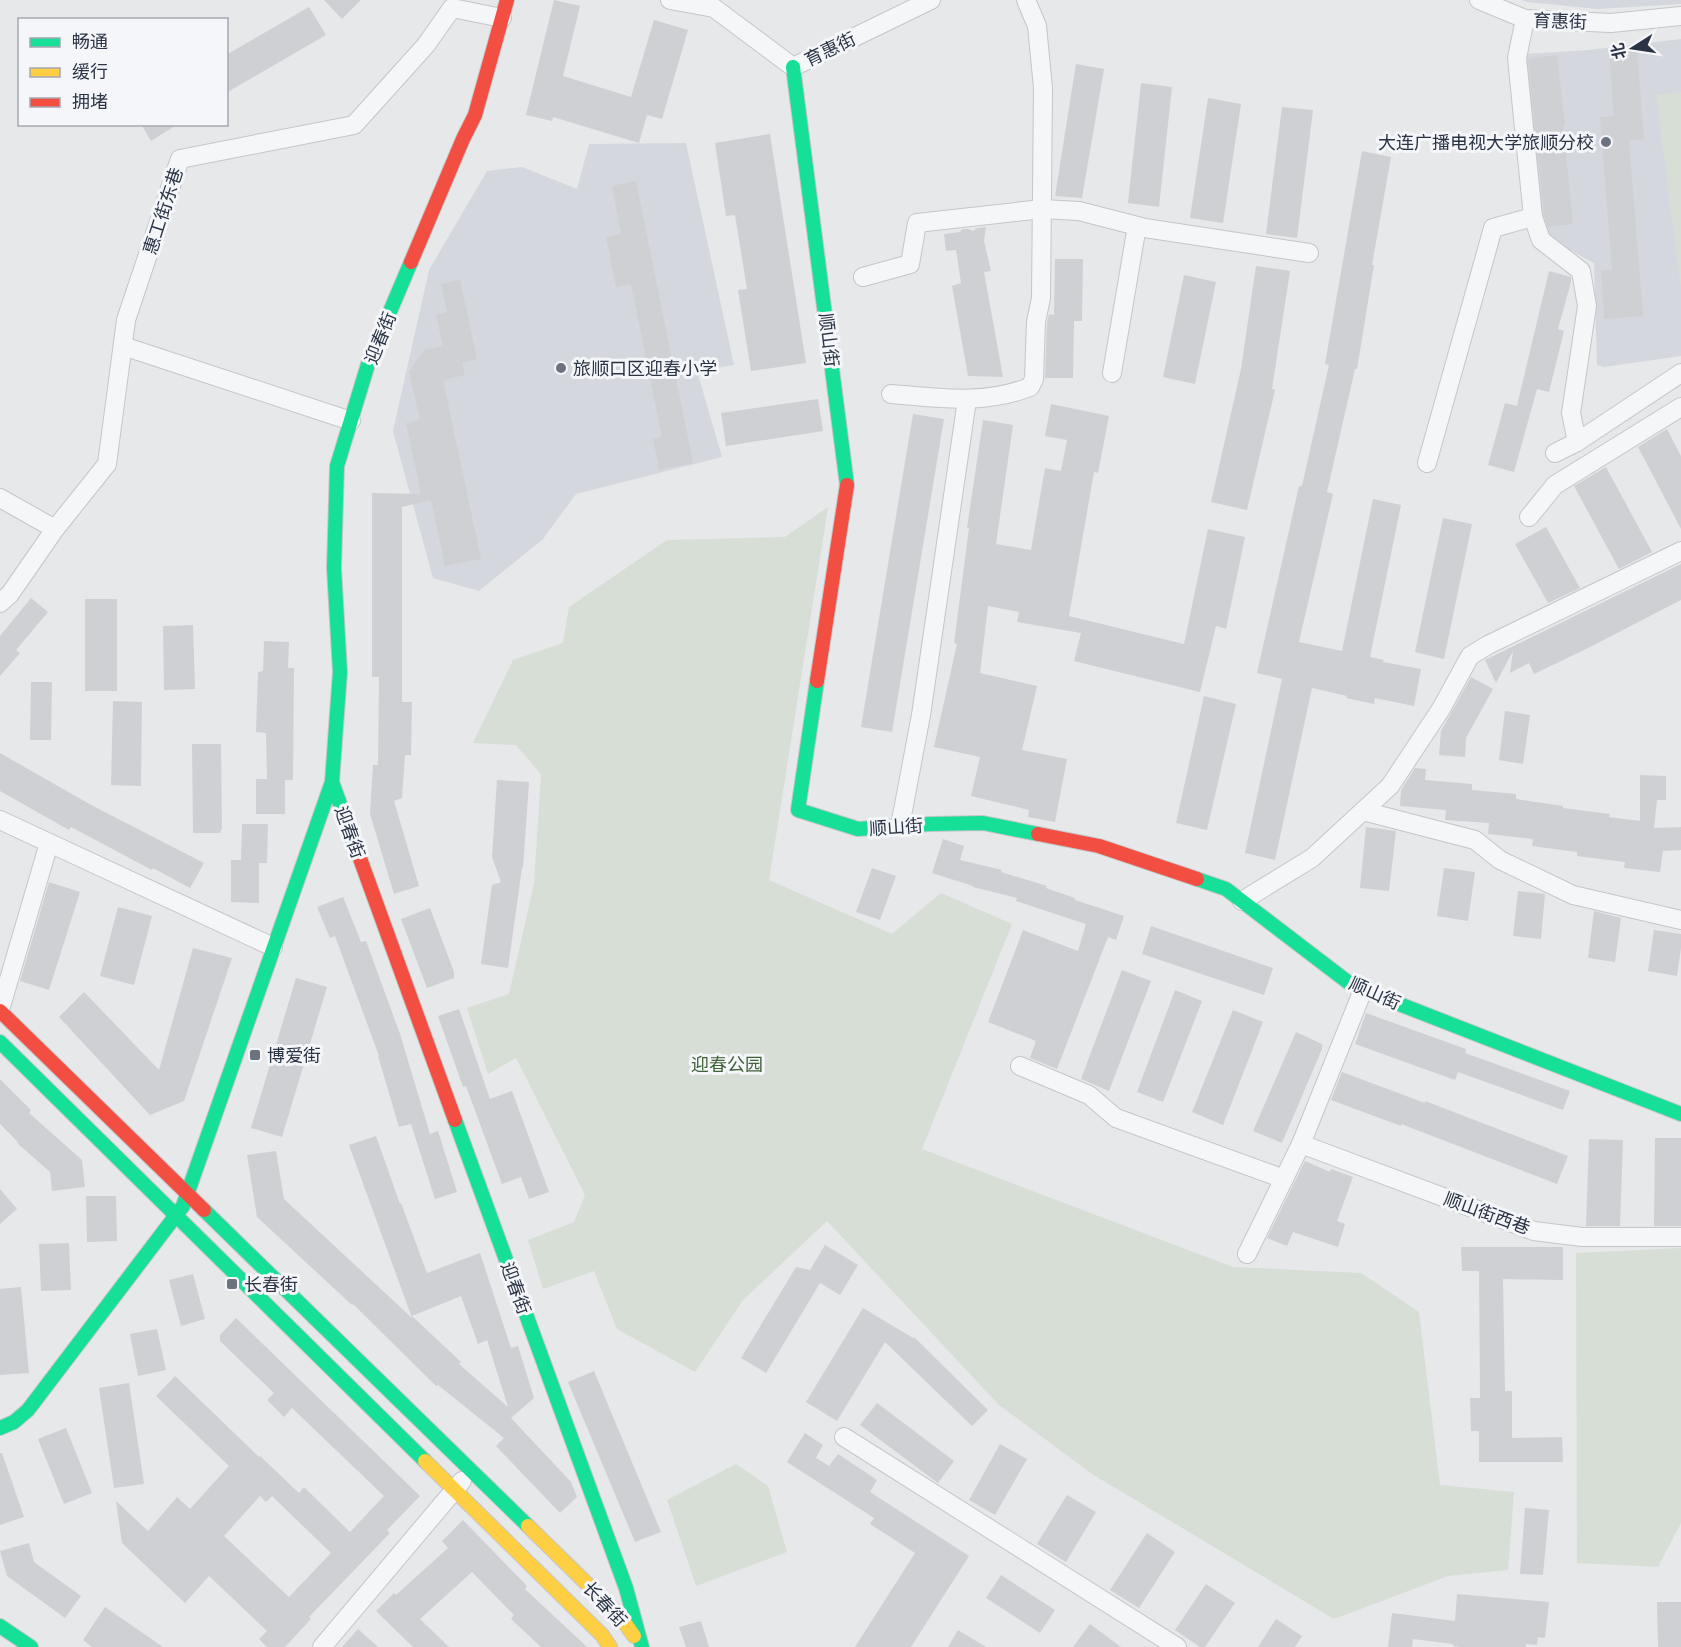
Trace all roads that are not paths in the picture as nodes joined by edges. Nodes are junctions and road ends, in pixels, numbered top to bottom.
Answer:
1 (507, 0) edge
2 (670, 0) edge
3 (931, 0) edge
4 (1026, 0) edge
5 (1479, 0) edge
6 (1681, 16) edge
7 (502, 18) junction
8 (1525, 20) junction
9 (793, 67) junction
10 (1042, 209) junction
11 (1533, 217) junction
12 (1137, 226) junction
13 (1309, 253) dead end
14 (863, 277) dead end
15 (123, 346) junction
16 (1112, 373) dead end
17 (1681, 373) edge
18 (891, 394) dead end
19 (967, 400) junction
20 (1681, 407) edge
21 (351, 421) junction
22 (1577, 442) junction
23 (1555, 453) dead end
24 (1427, 463) dead end
25 (0, 498) edge
26 (1529, 518) dead end
27 (55, 529) junction
28 (1681, 551) edge
29 (0, 603) edge
30 (332, 782) junction
31 (1363, 811) junction
32 (0, 820) edge
33 (900, 826) junction
34 (49, 843) junction
35 (1242, 901) junction
36 (1681, 921) edge
37 (273, 947) junction
38 (1363, 990) junction
39 (0, 1010) edge
40 (0, 1042) edge
41 (1020, 1066) dead end
42 (1681, 1114) edge
43 (1301, 1144) junction
44 (1284, 1179) junction
45 (188, 1194) junction
46 (176, 1216) junction
47 (1681, 1237) edge
48 (1247, 1254) dead end
49 (0, 1428) edge
50 (844, 1437) dead end
51 (471, 1471) junction
52 (455, 1490) junction
53 (0, 1626) edge
54 (31, 1647) edge
55 (322, 1647) edge
56 (610, 1647) edge
57 (641, 1647) edge
58 (1177, 1647) edge

1 - 7 street, 迎春街
2 - 9 street, 育惠街
3 - 9 street, 育惠街
4 - 10 street
5 - 8 street, 育惠街
6 - 8 street, 育惠街
7 - 15 street, 惠工街东巷
7 - 21 street, 迎春街
8 - 11 street
9 - 33 street, 顺山街
10 - 12 street
10 - 14 street
10 - 19 street
11 - 22 street
11 - 24 street
12 - 13 street
12 - 16 street
15 - 21 street
15 - 27 street, 惠工街东巷
17 - 22 street
18 - 19 street
19 - 33 street
20 - 26 street
21 - 30 street, 迎春街
22 - 23 street
25 - 27 street
27 - 29 street, 惠工街东巷
28 - 31 street
30 - 37 street
30 - 57 street, 迎春街
31 - 35 street
31 - 36 street
32 - 34 street
33 - 35 street, 顺山街
34 - 37 street
34 - 39 street
35 - 38 street, 顺山街
37 - 45 street
38 - 42 street, 顺山街
38 - 43 street
39 - 45 street, 长春街
40 - 46 street, 长春街
41 - 44 street
43 - 44 street
43 - 47 street, 顺山街西巷
44 - 48 street
45 - 46 street
45 - 51 street, 长春街
46 - 49 street
46 - 52 street, 长春街
50 - 58 street
51 - 52 street
51 - 57 street, 长春街
52 - 55 street
52 - 56 street, 长春街
53 - 54 street

